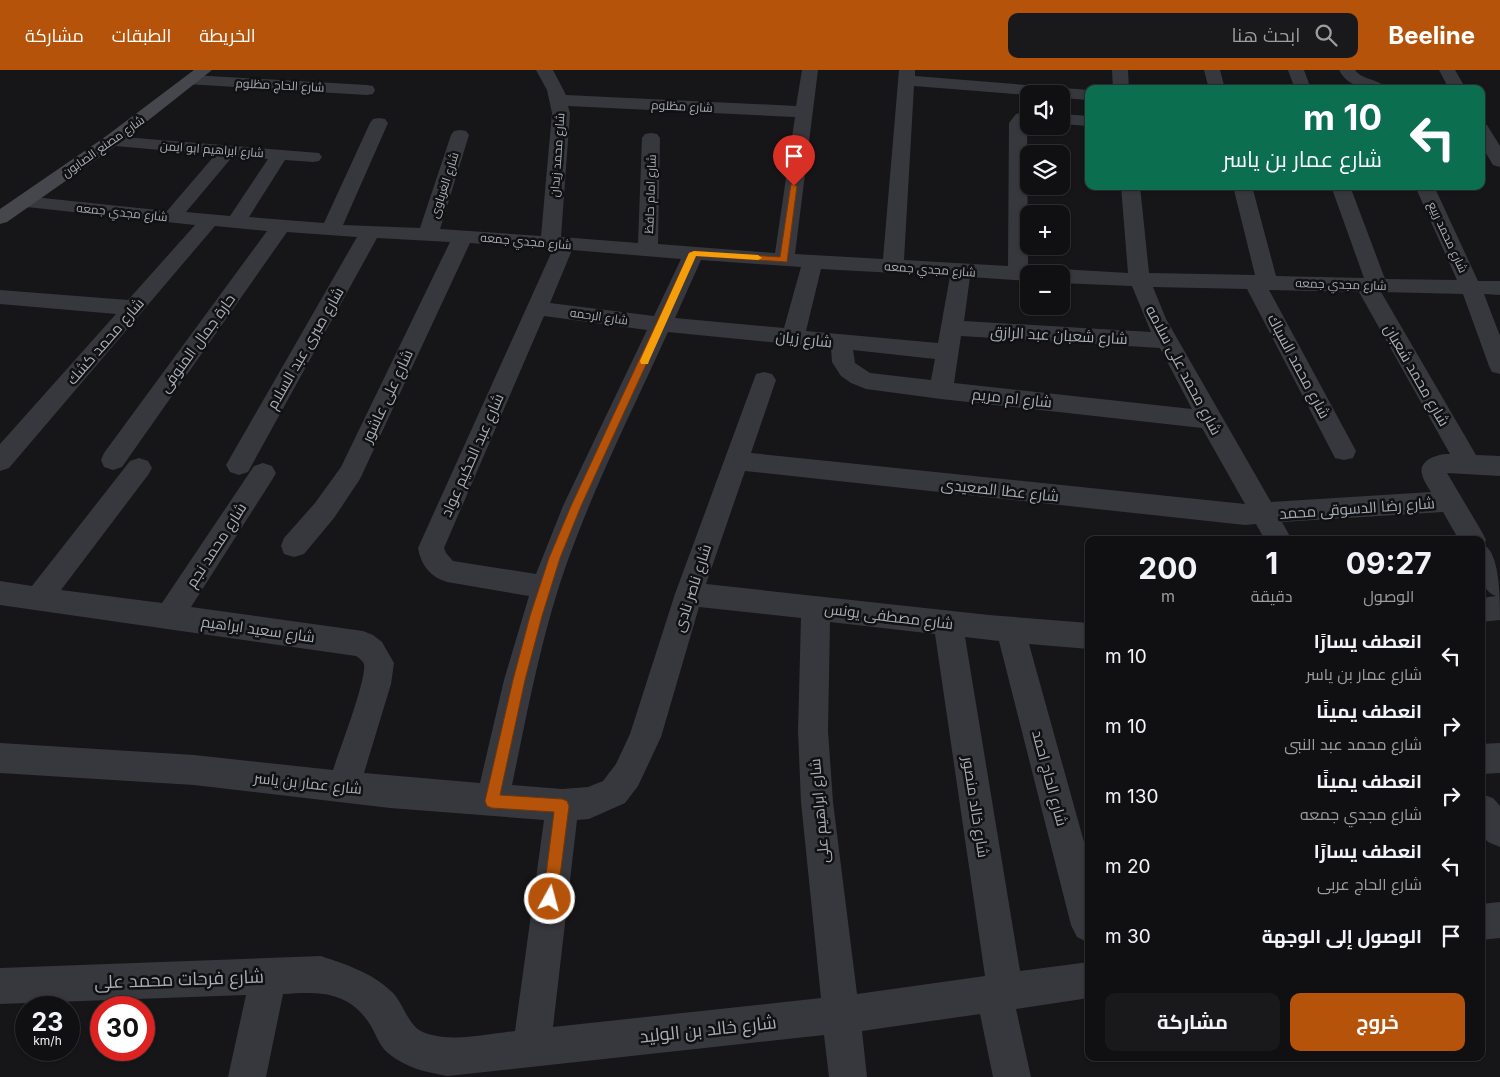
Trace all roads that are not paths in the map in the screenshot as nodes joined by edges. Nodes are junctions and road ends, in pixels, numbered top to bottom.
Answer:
1 (544, 70) edge
2 (810, 70) edge
3 (1120, 70) edge
4 (1212, 70) edge
5 (1296, 70) edge
6 (1346, 70) edge
7 (1448, 70) edge
8 (198, 75) edge
9 (907, 75) edge
10 (1121, 85) edge
11 (1216, 85) edge
12 (1302, 85) edge
13 (1369, 85) edge
14 (1456, 85) edge
15 (367, 90) dead end
16 (1085, 95) edge
17 (560, 100) junction
18 (804, 112) junction
19 (1020, 120) edge
20 (1070, 120) edge
21 (1085, 121) edge
22 (379, 123) dead end
23 (460, 135) dead end
24 (1485, 136) edge
25 (651, 138) dead end
26 (111, 142) junction
27 (228, 150) junction
28 (280, 154) junction
29 (313, 157) dead end
30 (1500, 161) edge
31 (1130, 190) edge
32 (1243, 190) edge
33 (1341, 190) edge
34 (1426, 190) edge
35 (24, 202) junction
36 (172, 217) junction
37 (0, 218) edge
38 (210, 220) junction
39 (236, 222) junction
40 (281, 226) junction
41 (331, 230) junction
42 (371, 231) junction
43 (428, 234) junction
44 (463, 236) junction
45 (558, 244) junction
46 (648, 250) junction
47 (694, 253) junction
48 (784, 260) junction
49 (812, 261) junction
50 (1024, 265) edge
51 (893, 266) junction
52 (961, 271) junction
53 (1020, 274) edge
54 (1070, 276) edge
55 (1140, 280) junction
56 (1261, 282) junction
57 (1371, 285) junction
58 (1471, 288) junction
59 (1500, 288) edge
60 (0, 297) edge
61 (134, 308) junction
62 (537, 308) junction
63 (661, 324) junction
64 (951, 328) junction
65 (793, 338) junction
66 (1168, 341) junction
67 (843, 342) junction
68 (948, 352) junction
69 (1500, 366) edge
70 (764, 380) dead end
71 (941, 391) junction
72 (1210, 420) junction
73 (9, 440) edge
74 (1344, 451) dead end
75 (113, 460) dead end
76 (0, 461) edge
77 (736, 461) junction
78 (1468, 464) junction
79 (1500, 466) edge
80 (139, 468) dead end
81 (251, 469) joint
82 (1450, 501) junction
83 (1264, 515) junction
84 (1277, 536) edge
85 (1471, 536) edge
86 (294, 546) dead end
87 (1485, 562) edge
88 (1500, 586) edge
89 (545, 587) junction
90 (0, 594) edge
91 (689, 594) junction
92 (38, 600) junction
93 (816, 607) junction
94 (1500, 608) edge
95 (1485, 610) edge
96 (169, 617) junction
97 (948, 623) junction
98 (1011, 630) junction
99 (1085, 636) edge
100 (0, 758) edge
101 (1500, 758) edge
102 (1485, 759) edge
103 (344, 787) junction
104 (614, 792) joint
105 (492, 801) junction
106 (562, 806) junction
107 (1485, 814) edge
108 (1500, 830) edge
109 (1085, 910) edge
110 (1500, 920) edge
111 (1485, 922) edge
112 (268, 975) junction
113 (1085, 981) edge
114 (0, 986) edge
115 (356, 986) joint
116 (999, 992) junction
117 (840, 1015) junction
118 (532, 1048) junction
119 (247, 1077) edge
120 (848, 1077) edge
121 (1012, 1077) edge

1 - 17 street, شارع محمد زيدان
2 - 18 street
3 - 10 street
4 - 11 street
5 - 12 street
6 - 13 street
7 - 14 street
8 - 15 street, شارع الحاج مظلوم
8 - 26 street, شارع مصنع الصابون
9 - 16 street
9 - 51 street
17 - 18 street, شارع مظلوم
17 - 45 street, شارع محمد زيدان
18 - 48 street
19 - 50 street
20 - 21 street
22 - 41 street
23 - 43 street, شارع الغرباوى
24 - 30 street
25 - 46 street, شارع امام حافظ
26 - 27 street, شارع ابراهيم ابو ايمن
26 - 35 street, شارع مصنع الصابون
27 - 28 street, شارع ابراهيم ابو ايمن
27 - 36 street
28 - 29 street, شارع ابراهيم ابو ايمن
28 - 39 street
31 - 55 street, شارع محمد على سلامه
32 - 56 street, شارع محمد السباك
33 - 57 street, شارع محمد شعبان
34 - 58 street, شارع محمد ربيع
35 - 36 street, شارع مجدي جمعه
35 - 37 street, شارع مصنع الصابون
36 - 38 street, شارع مجدي جمعه
38 - 39 street, شارع مجدي جمعه
38 - 61 street, شارع محمد كشك
39 - 40 street, شارع مجدي جمعه
40 - 41 street, شارع مجدي جمعه
40 - 75 street, حارة جمال المنوفى
41 - 42 street, شارع مجدي جمعه
42 - 43 street, شارع مجدي جمعه
42 - 81 street, شارع صبرى عبد السلام
43 - 44 street, شارع مجدي جمعه
44 - 45 street, شارع مجدي جمعه
44 - 86 street, شارع على عاشور
45 - 46 street, شارع مجدي جمعه
45 - 62 street, شارع عبد الحكيم عواد
46 - 47 street, شارع مجدي جمعه
47 - 48 street, شارع مجدي جمعه
47 - 63 street
48 - 49 street, شارع مجدي جمعه
49 - 51 street, شارع مجدي جمعه
49 - 65 street
51 - 52 street, شارع مجدي جمعه
52 - 53 street, شارع مجدي جمعه
52 - 64 street
54 - 55 street, شارع مجدي جمعه
55 - 56 street, شارع مجدي جمعه
55 - 66 street, شارع محمد على سلامه
56 - 57 street, شارع مجدي جمعه
56 - 74 street, شارع محمد السباك
57 - 58 street, شارع مجدي جمعه
57 - 78 street, شارع محمد شعبان
58 - 59 street, شارع مجدي جمعه
58 - 69 street, شارع محمد ربيع
60 - 61 street
61 - 73 street, شارع محمد كشك
62 - 63 street, شارع الرحمه
62 - 89 street, شارع عبد الحكيم عواد
63 - 65 street, شارع زيان
63 - 89 street
64 - 66 street, شارع شعبان عبد الرازق
64 - 68 street
65 - 67 street, شارع زيان
66 - 72 street, شارع محمد على سلامه
67 - 68 street, شارع زيان
67 - 71 street, شارع ام مريم
68 - 71 street
70 - 77 street, شارع ناصر نادى
71 - 72 street, شارع ام مريم
72 - 83 street, شارع محمد على سلامه
73 - 76 street, شارع محمد كشك
77 - 83 street, شارع عطا الصعيدى
77 - 91 street, شارع ناصر نادى
78 - 79 street
78 - 82 street
80 - 92 street
81 - 96 street, شارع محمد نجم
82 - 83 street, شارع رضا الدسوقى محمد
82 - 85 street
83 - 84 street, شارع محمد على سلامه
87 - 88 street
89 - 105 street
90 - 92 street, شارع سعيد ابراهيم
91 - 93 street, شارع مصطفى يونس
91 - 104 street, شارع ناصر نادى
92 - 96 street, شارع سعيد ابراهيم
93 - 97 street, شارع مصطفى يونس
93 - 117 street, شارع ابراهيم على
94 - 95 street
96 - 103 street, شارع سعيد ابراهيم
97 - 98 street, شارع مصطفى يونس
97 - 116 street, شارع خالد منصور
98 - 99 street, شارع مصطفى يونس
98 - 109 street, شارع الحاج احمد
100 - 103 street, شارع عمار بن ياسر
101 - 102 street
103 - 105 street, شارع عمار بن ياسر
104 - 106 street, شارع عمار بن ياسر
105 - 106 street, شارع عمار بن ياسر
106 - 118 street
107 - 108 street
110 - 111 street
112 - 114 street, شارع فرحات محمد على
112 - 115 street, شارع فرحات محمد على
112 - 119 street
113 - 116 street, شارع خالد بن الوليد
115 - 118 street, شارع خالد بن الوليد
116 - 117 street, شارع خالد بن الوليد
116 - 121 street, شارع خالد منصور
117 - 118 street, شارع خالد بن الوليد
117 - 120 street, شارع ابراهيم على

